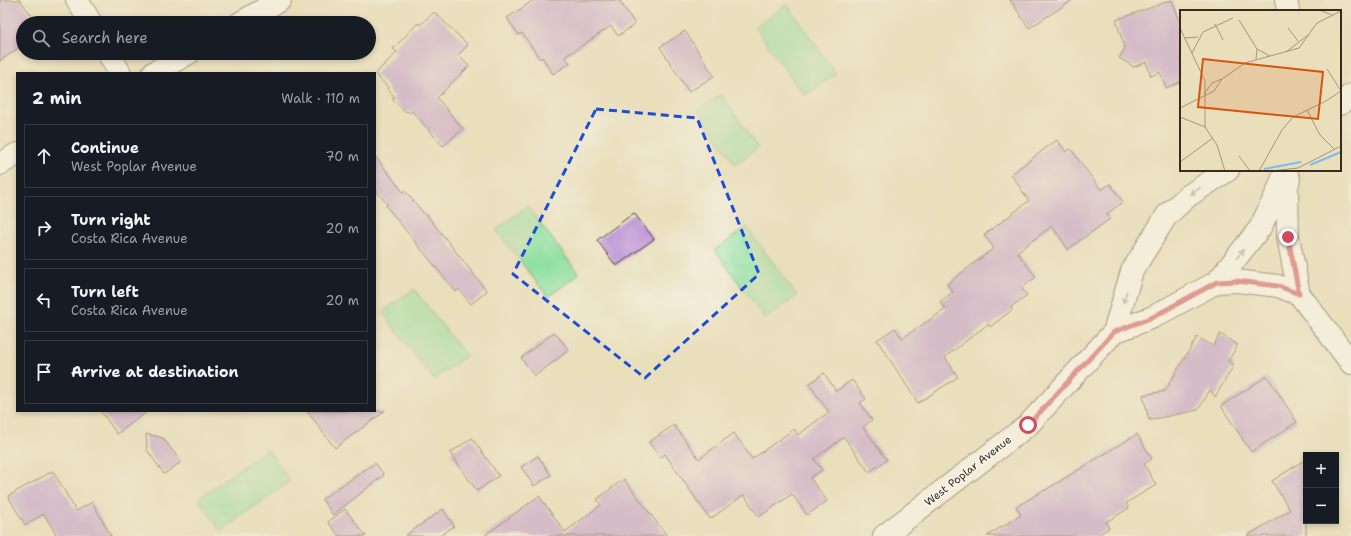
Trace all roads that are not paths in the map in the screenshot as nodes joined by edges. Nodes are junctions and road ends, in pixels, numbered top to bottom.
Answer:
1 (77, 0) edge
2 (280, 0) edge
3 (1286, 0) edge
4 (1288, 10) edge
5 (87, 16) edge
6 (252, 16) edge
7 (112, 60) edge
8 (176, 60) edge
9 (119, 72) edge
10 (155, 72) edge
11 (1351, 95) edge
12 (1341, 103) edge
13 (16, 155) edge
14 (0, 164) edge
15 (1226, 171) edge
16 (1286, 171) edge
17 (1290, 171) edge
18 (1217, 282) junction
19 (1299, 294) junction
20 (1114, 332) junction
21 (1351, 363) edge
22 (884, 536) edge

1 - 5 street
2 - 6 street
3 - 4 street
7 - 9 street
8 - 10 street
11 - 12 street
13 - 14 street
15 -> 20 street, West Poplar Avenue
18 -> 16 street, West Poplar Avenue
17 - 19 street
18 - 19 street
18 - 20 street, West Poplar Avenue
19 - 21 street
20 - 22 street, West Poplar Avenue

